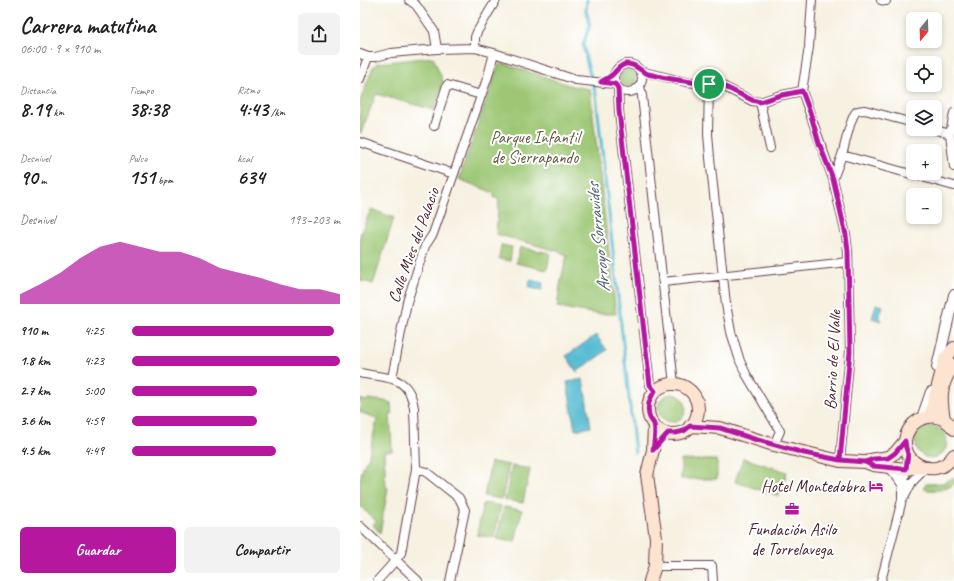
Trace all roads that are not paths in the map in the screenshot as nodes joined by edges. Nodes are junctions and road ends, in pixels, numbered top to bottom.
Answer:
1 (409, 0) edge
2 (812, 0) edge
3 (494, 1) edge
4 (475, 48) junction
5 (437, 49) junction
6 (494, 53) junction
7 (364, 56) edge
8 (640, 71) junction
9 (615, 73) junction
10 (659, 76) junction
11 (360, 79) edge
12 (601, 82) junction
13 (641, 83) junction
14 (709, 84) junction
15 (616, 86) junction
16 (802, 91) junction
17 (481, 95) junction
18 (760, 102) junction
19 (954, 113) edge
20 (906, 122) edge
21 (434, 126) dead end
22 (942, 132) edge
23 (950, 134) junction
24 (360, 142) edge
25 (770, 148) dead end
26 (842, 155) junction
27 (954, 167) edge
28 (454, 174) junction
29 (833, 179) junction
30 (954, 186) edge
31 (848, 262) junction
32 (723, 276) junction
33 (663, 282) junction
34 (954, 295) edge
35 (953, 346) edge
36 (954, 365) edge
37 (360, 373) edge
38 (946, 376) junction
39 (392, 378) junction
40 (674, 384) junction
41 (655, 391) junction
42 (697, 412) junction
43 (926, 417) junction
44 (950, 424) edge
45 (654, 425) junction
46 (690, 426) junction
47 (720, 428) junction
48 (668, 433) junction
49 (905, 441) junction
50 (774, 445) junction
51 (653, 450) junction
52 (908, 454) junction
53 (954, 455) edge
54 (840, 460) junction
55 (865, 462) junction
56 (887, 467) junction
57 (924, 468) junction
58 (416, 469) junction
59 (906, 469) junction
60 (903, 486) junction
61 (902, 500) junction
62 (360, 526) edge
63 (396, 560) junction
64 (655, 566) junction
65 (376, 581) edge
66 (418, 581) edge
67 (450, 581) edge
68 (650, 581) edge
69 (713, 581) edge
70 (881, 581) edge

1 - 5 street
2 - 16 street, Barrio de El Valle
3 - 4 street
4 - 5 street
4 - 6 street
5 - 7 street
6 - 12 street
6 - 17 street, Calle Mies del Palacio
7 - 11 street
8 - 9 street
8 - 10 street
8 - 13 street
9 - 12 street
9 - 15 street
10 - 13 street
10 - 14 street
12 - 15 street
13 - 15 street
13 - 33 street
14 - 18 street
14 - 32 street
15 - 41 street
16 - 18 street
16 - 29 street, Barrio de El Valle
17 - 21 street
17 - 28 street, Calle Mies del Palacio
18 - 25 street
19 - 23 street
20 - 26 street
22 - 23 street
23 - 27 street
24 - 28 street
26 - 29 street
26 - 30 street
28 - 39 street, Calle Mies del Palacio
29 - 31 street, Barrio de El Valle
31 - 32 street
31 - 54 street, Barrio de El Valle
32 - 33 street
32 - 50 street
33 - 40 street
34 - 43 street
35 - 38 street
35 - 43 main road
36 - 38 main road
37 - 39 street
38 - 44 main road
39 - 58 street
40 - 41 main road
40 - 42 main road
41 - 45 main road
42 - 46 main road
42 - 47 main road
43 - 44 main road
43 - 49 main road
45 - 48 main road
45 - 51 main road
46 - 47 main road
46 - 48 main road
47 - 50 main road
48 - 51 main road
49 - 52 main road
49 - 55 main road
50 - 54 main road
51 - 64 main road
52 - 57 main road
52 - 59 street
53 - 57 main road
54 - 55 main road
55 - 56 main road
56 - 59 main road
56 - 60 street
57 - 59 main road
57 - 61 street
58 - 63 street
58 - 67 street
59 - 60 street
60 - 61 street
61 - 70 street
62 - 63 street
63 - 65 street
63 - 66 street
64 - 68 main road
64 - 69 street

